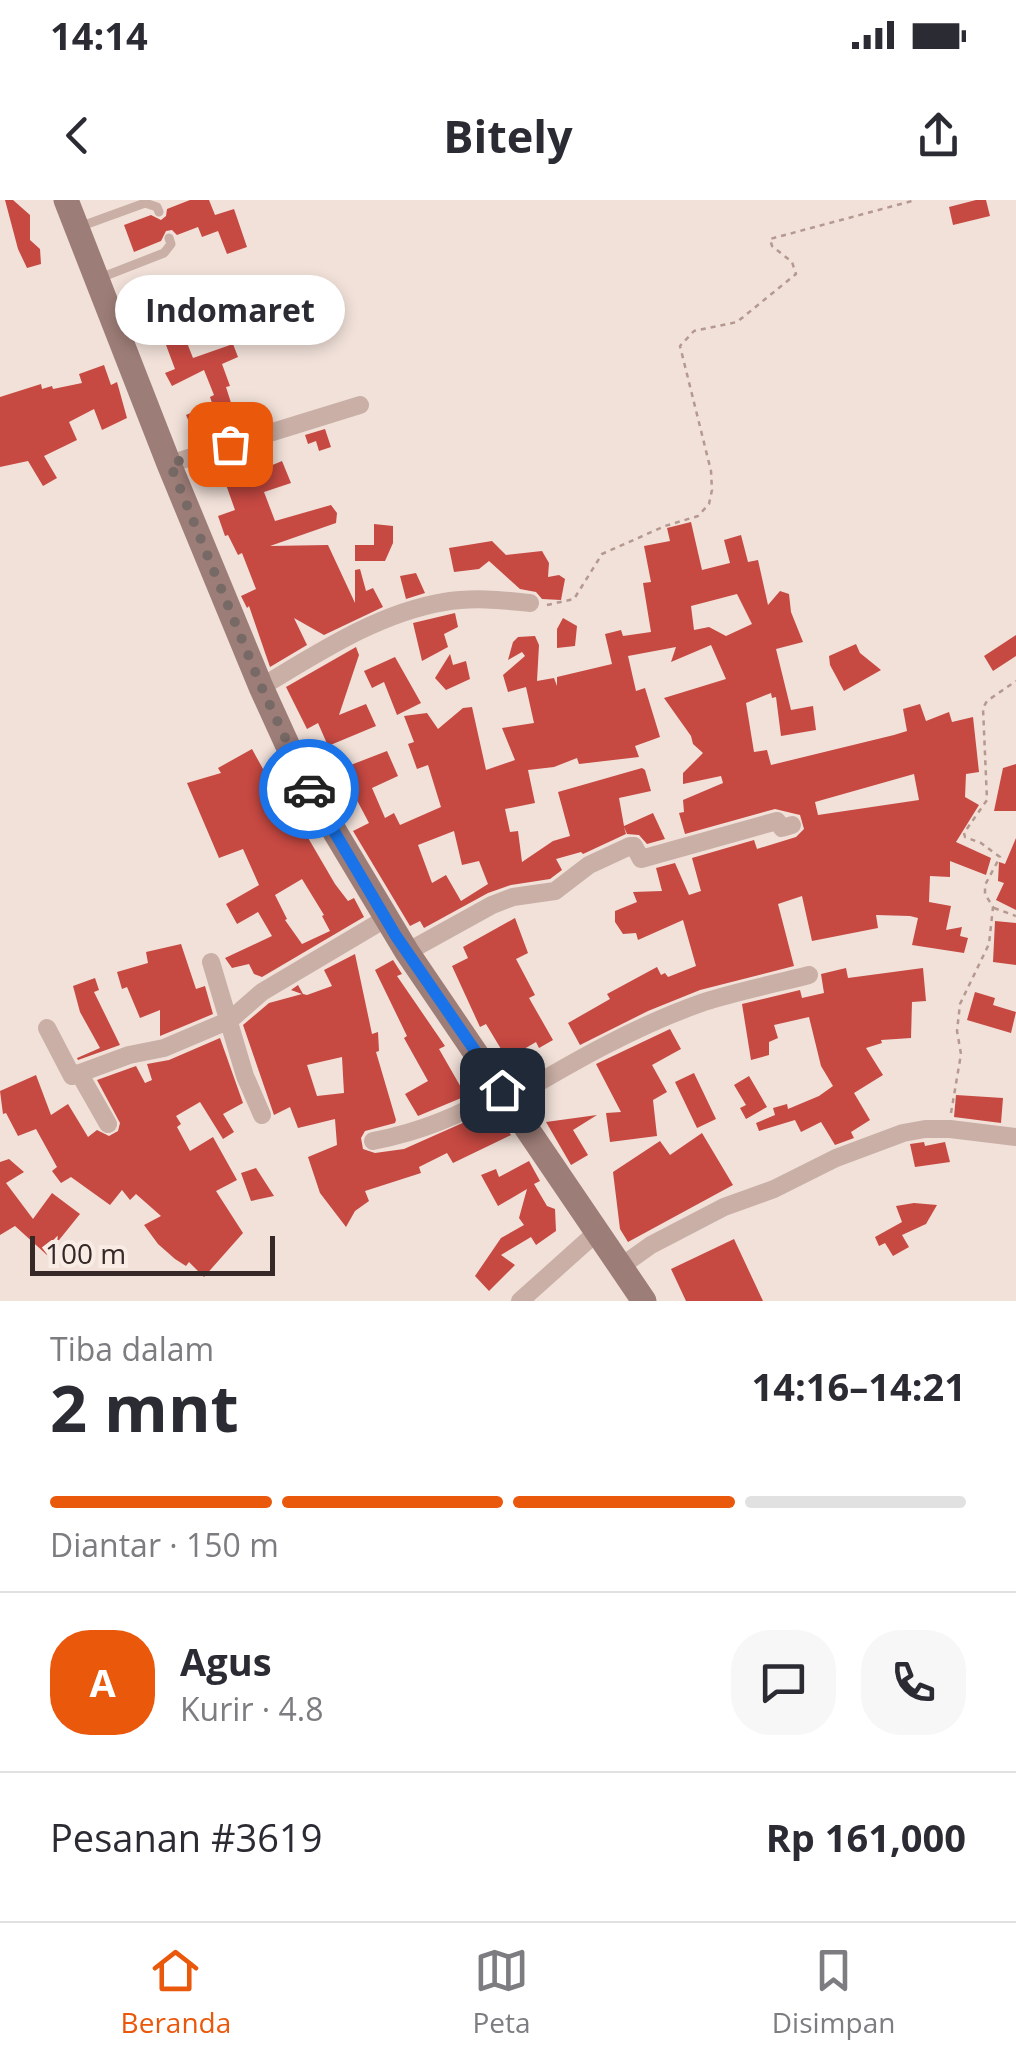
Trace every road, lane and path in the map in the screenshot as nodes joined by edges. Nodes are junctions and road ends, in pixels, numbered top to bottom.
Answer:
1 (66, 200) edge
2 (912, 201) edge
3 (159, 212) dead end
4 (77, 228) junction
5 (169, 238) dead end
6 (96, 279) junction
7 (360, 405) dead end
8 (170, 464) junction
9 (530, 603) joint
10 (1016, 681) edge
11 (261, 686) junction
12 (792, 824) dead end
13 (993, 907) junction
14 (1016, 916) edge
15 (385, 919) junction
16 (407, 952) junction
17 (211, 962) dead end
18 (809, 975) dead end
19 (230, 1020) junction
20 (48, 1028) dead end
21 (80, 1074) junction
22 (505, 1095) junction
23 (262, 1115) dead end
24 (108, 1124) dead end
25 (950, 1129) junction
26 (1016, 1137) edge
27 (372, 1141) dead end
28 (597, 1232) junction
29 (620, 1266) junction
30 (520, 1301) edge
31 (644, 1301) edge

1 - 4 main road
2 - 9 path
3 - 4 lane
4 - 6 main road
5 - 6 lane
6 - 8 main road
7 - 8 street
8 - 11 main road
9 - 11 street
10 - 13 path
11 - 15 main road
12 - 16 street
13 - 14 path
13 - 25 path
15 - 16 main road
15 - 19 street
16 - 22 main road
17 - 19 street
18 - 22 street
19 - 21 street
19 - 23 street
20 - 21 street
21 - 24 street
22 - 27 street
22 - 28 main road
25 - 26 street
25 - 29 street
28 - 29 main road
28 - 30 street
29 - 31 main road

